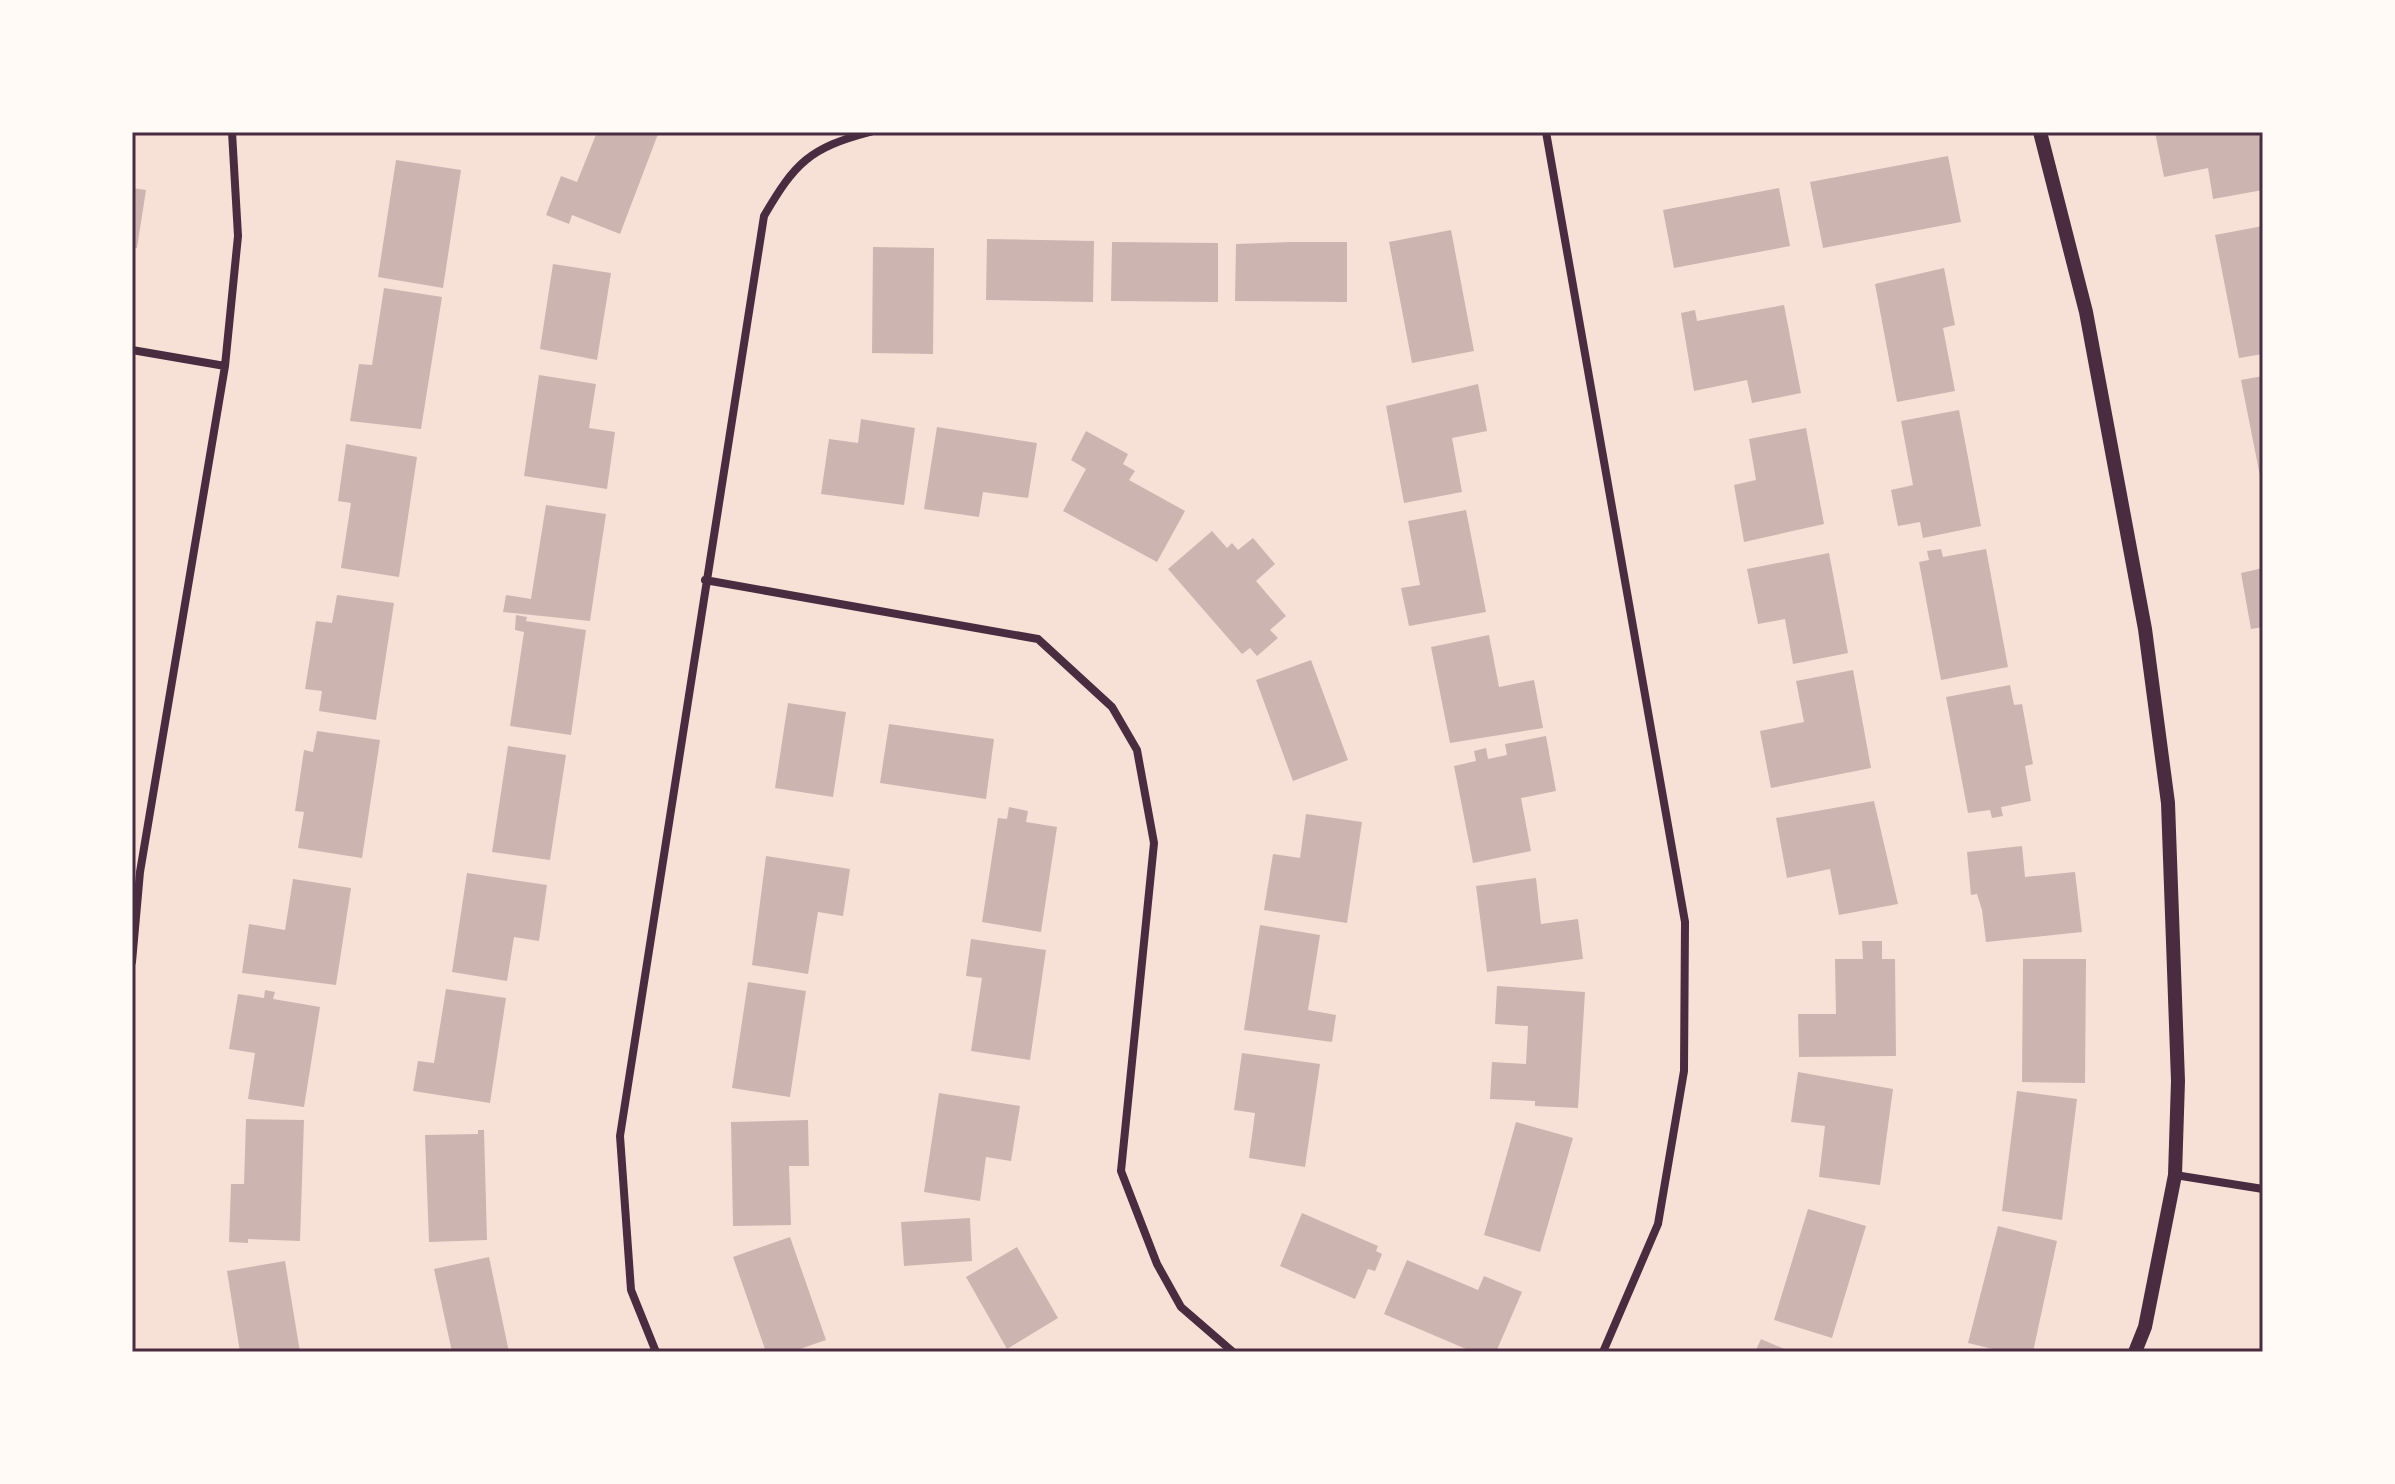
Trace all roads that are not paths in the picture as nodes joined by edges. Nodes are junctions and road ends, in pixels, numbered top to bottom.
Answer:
1 (232, 132) edge
2 (870, 132) edge
3 (1546, 132) edge
4 (2040, 132) edge
5 (132, 350) edge
6 (225, 366) junction
7 (705, 580) junction
8 (136, 871) edge
9 (132, 962) edge
10 (2175, 1175) junction
11 (2263, 1189) edge
12 (656, 1352) edge
13 (1233, 1352) edge
14 (1603, 1352) edge
15 (2135, 1352) edge

1 - 6 street
2 - 7 street
3 - 14 street
4 - 10 street
5 - 6 street
6 - 8 street
7 - 12 street
7 - 13 street
8 - 9 street
10 - 11 street
10 - 15 street

